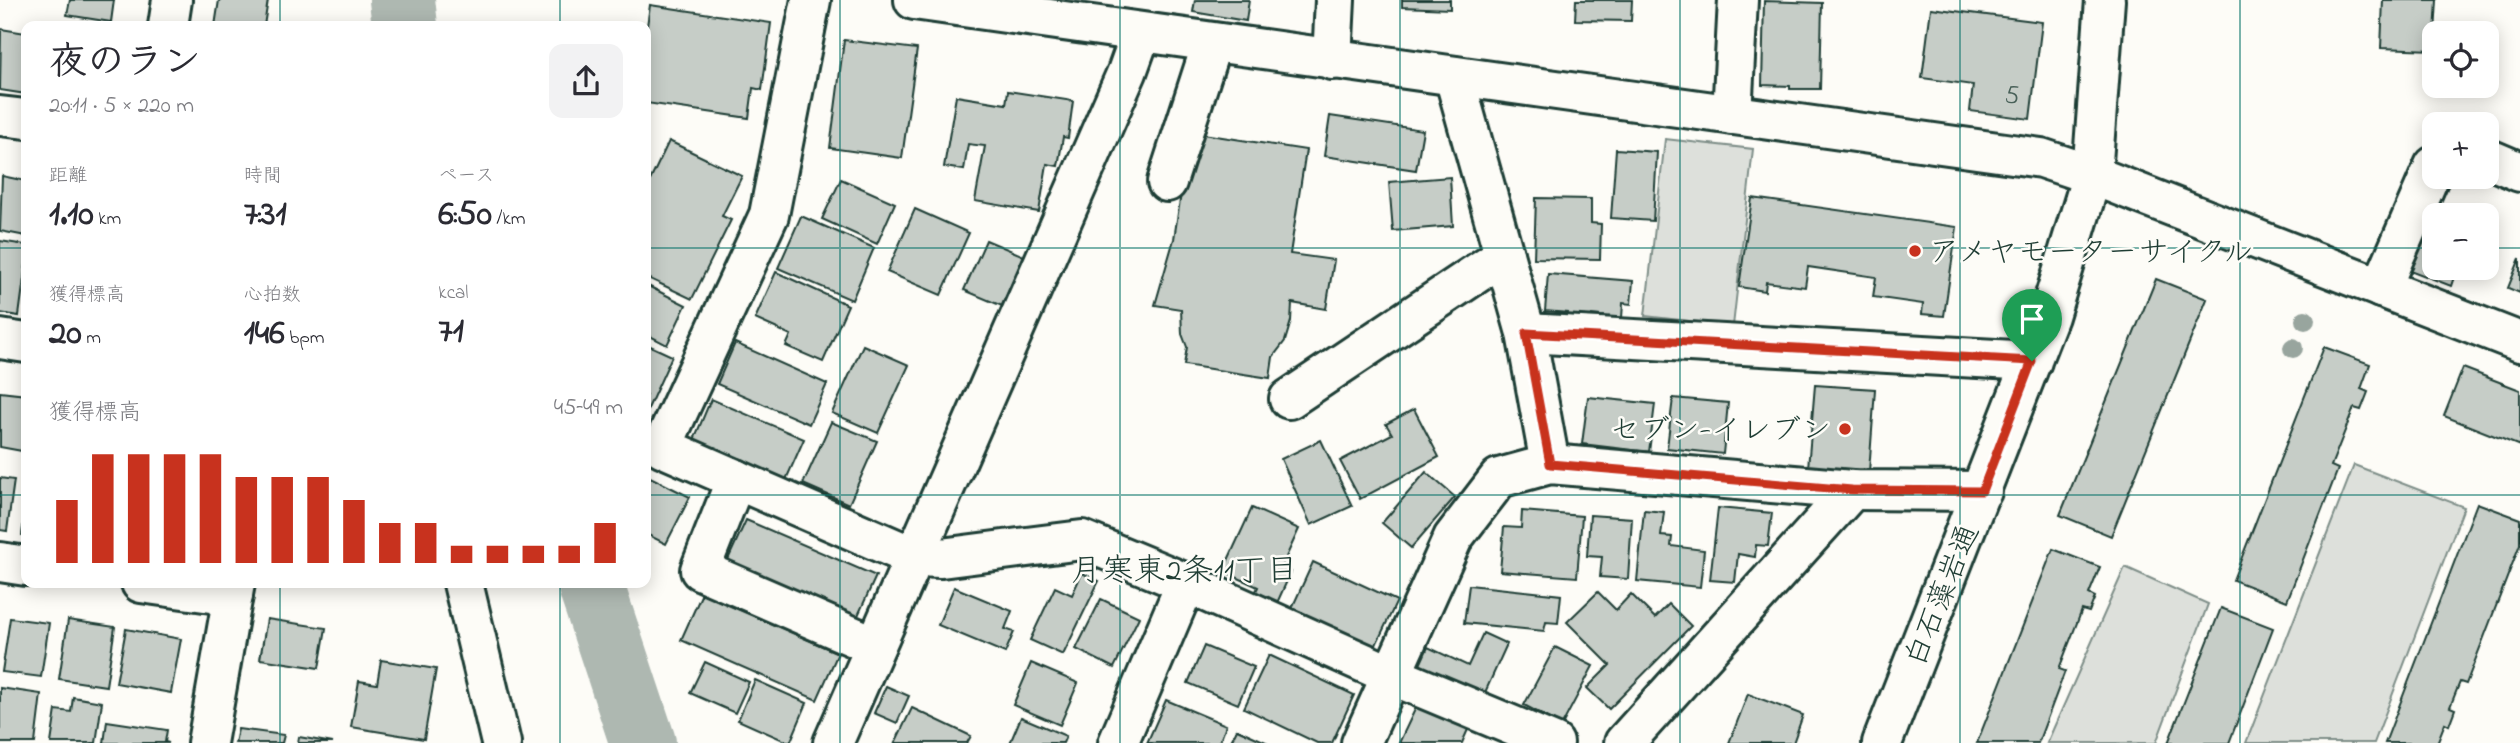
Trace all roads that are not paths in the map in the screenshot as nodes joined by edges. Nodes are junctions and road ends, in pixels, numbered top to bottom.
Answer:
1 (172, 0) edge
2 (811, 0) edge
3 (914, 0) edge
4 (1335, 0) edge
5 (1738, 0) edge
6 (2105, 0) edge
7 (169, 21) edge
8 (1141, 33) junction
9 (1212, 43) junction
10 (1332, 60) junction
11 (1454, 76) junction
12 (1732, 115) junction
13 (0, 116) edge
14 (21, 118) edge
15 (2499, 163) edge
16 (2520, 172) edge
17 (2092, 176) junction
18 (1167, 182) dead end
19 (2424, 189) edge
20 (1504, 255) junction
21 (2381, 288) junction
22 (1526, 333) junction
23 (0, 339) edge
24 (21, 342) edge
25 (2520, 342) edge
26 (2032, 361) junction
27 (1289, 398) dead end
28 (1550, 464) junction
29 (736, 479) junction
30 (1852, 490) junction
31 (1982, 491) junction
32 (914, 556) junction
33 (0, 562) edge
34 (21, 565) edge
35 (1186, 583) junction
36 (207, 588) edge
37 (464, 588) edge
38 (234, 590) edge
39 (875, 646) junction
40 (1391, 675) junction
41 (207, 743) edge
42 (501, 743) edge
43 (833, 743) edge
44 (1118, 743) edge
45 (1361, 743) edge
46 (1554, 743) edge
47 (1624, 743) edge
48 (1882, 743) edge

1 - 7 street
2 - 29 street
3 - 8 street
4 - 10 street
5 - 12 street
6 - 17 street, 白石藻岩通
8 - 9 street
8 - 32 street
9 - 10 street
9 - 18 street
10 - 11 street
11 - 12 street
11 - 20 street
12 - 17 street
13 - 14 street
15 - 16 street
17 - 21 street
17 - 26 street, 白石藻岩通
19 - 21 street
20 - 22 street
20 - 27 street
21 - 25 street
22 - 26 street
22 - 28 street
23 - 24 street
26 - 31 street, 白石藻岩通
28 - 30 street
28 - 40 street
29 - 32 street
29 - 39 street
30 - 31 street
30 - 47 street
31 - 48 street, 白石藻岩通
32 - 35 street
32 - 39 street
33 - 34 street
35 - 40 street
35 - 44 street
36 - 38 street
37 - 42 street
38 - 41 street
39 - 43 street
40 - 45 street
40 - 46 street

